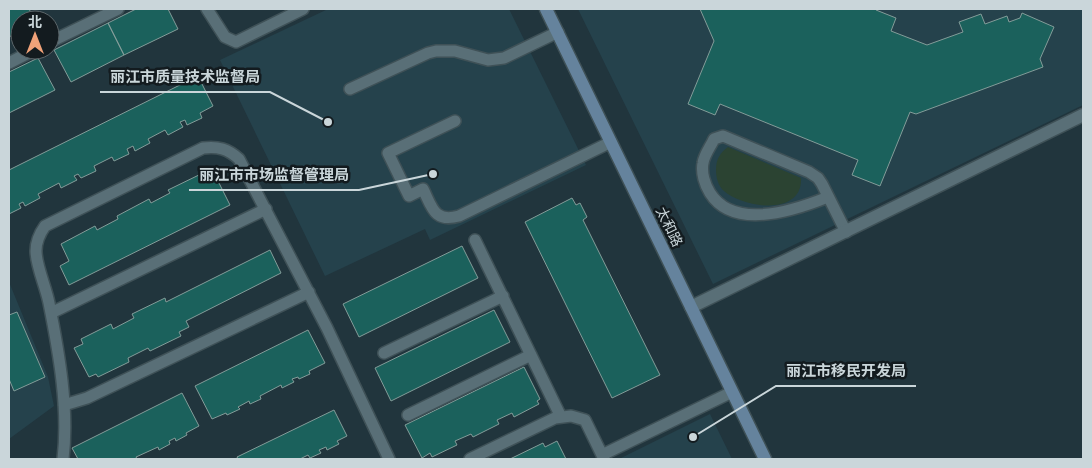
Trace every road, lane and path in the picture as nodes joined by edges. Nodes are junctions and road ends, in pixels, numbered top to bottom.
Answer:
1 (118, 9) edge
2 (207, 9) edge
3 (303, 9) edge
4 (546, 9) edge
5 (558, 32) junction
6 (60, 37) edge
7 (350, 89) dead end
8 (1083, 115) edge
9 (455, 121) dead end
10 (611, 142) junction
11 (828, 197) junction
12 (266, 209) junction
13 (846, 232) junction
14 (476, 240) dead end
15 (309, 292) junction
16 (503, 296) junction
17 (691, 308) junction
18 (51, 313) junction
19 (384, 353) dead end
20 (532, 355) junction
21 (732, 392) junction
22 (64, 405) junction
23 (408, 414) dead end
24 (561, 418) junction
25 (603, 457) edge
26 (63, 459) edge
27 (389, 459) edge
28 (470, 459) edge
29 (765, 459) edge

1 - 6 lane
2 - 3 lane
4 - 5 street, 太和路
5 - 7 lane
5 - 10 street, 太和路
8 - 13 street
9 - 10 lane
10 - 17 street, 太和路
11 - 11 lane
11 - 13 lane
12 - 15 lane
12 - 18 lane
12 - 18 lane
13 - 17 street
14 - 16 lane
15 - 22 lane
15 - 27 lane
16 - 19 lane
16 - 20 lane
17 - 21 street, 太和路
18 - 22 lane
20 - 23 lane
20 - 24 lane
21 - 25 lane
21 - 29 street, 太和路
22 - 26 lane
24 - 25 lane
24 - 28 lane

